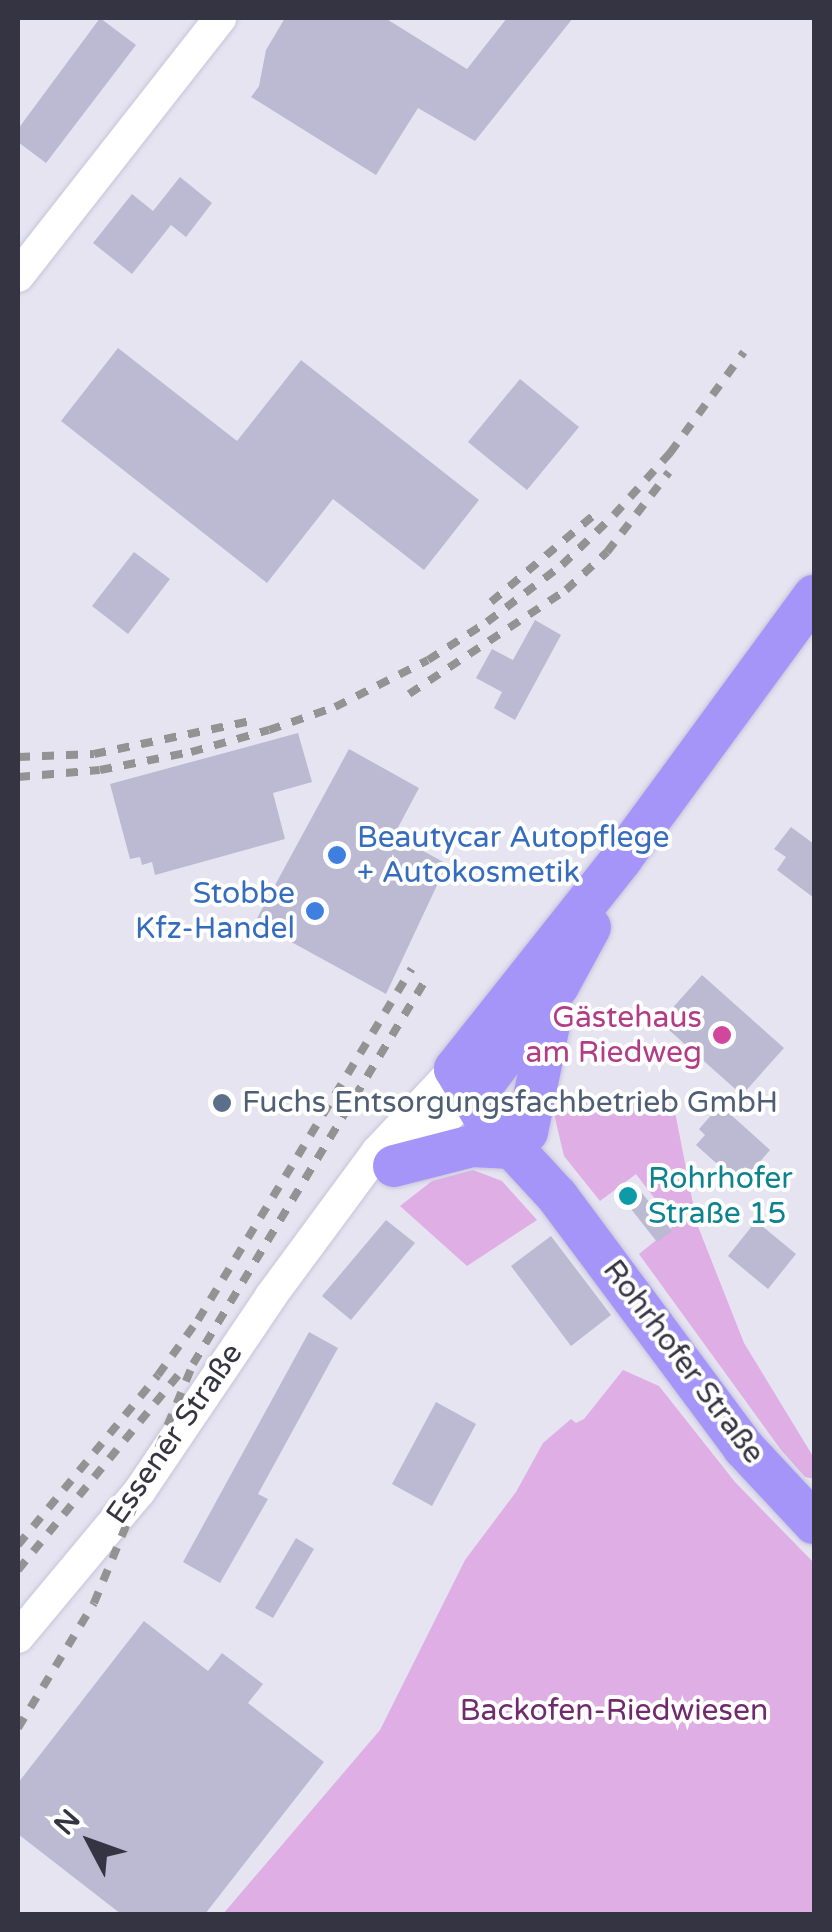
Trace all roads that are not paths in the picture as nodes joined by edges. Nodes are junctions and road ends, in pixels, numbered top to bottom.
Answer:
1 (220, 18) edge
2 (18, 276) edge
3 (814, 596) edge
4 (622, 858) junction
5 (558, 986) junction
6 (470, 1083) junction
7 (517, 1140) junction
8 (394, 1166) junction
9 (328, 1225) junction
10 (814, 1520) edge
11 (18, 1638) edge

1 - 2 street
3 - 4 main road
4 - 5 main road
4 - 6 main road
5 - 6 main road
5 - 7 main road
6 - 7 main road, Rohrhofer Straße
6 - 8 street, Essener Straße
6 - 9 street, Essener Straße
7 - 8 main road
7 - 10 main road, Rohrhofer Straße
8 - 9 street, Essener Straße
9 - 11 street, Essener Straße

